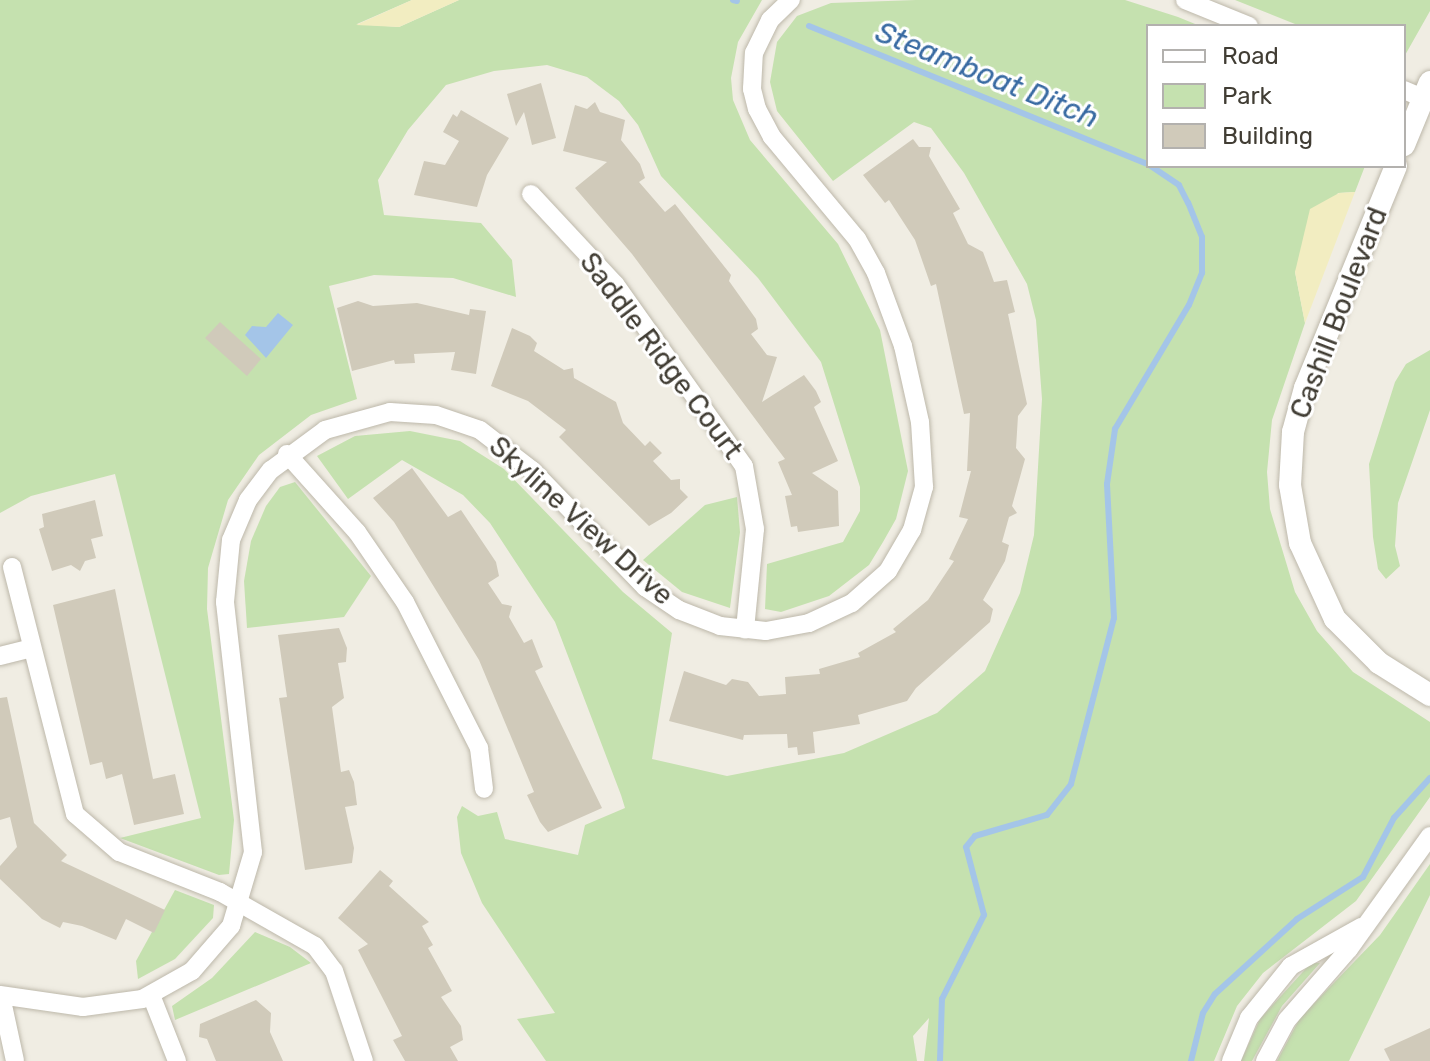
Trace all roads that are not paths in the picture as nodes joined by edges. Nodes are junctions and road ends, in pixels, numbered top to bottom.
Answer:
1 (791, 0) edge
2 (1185, 0) edge
3 (1244, 24) edge
4 (1419, 90) edge
5 (1406, 138) edge
6 (1395, 168) edge
7 (531, 194) dead end
8 (287, 454) junction
9 (12, 567) dead end
10 (745, 630) junction
11 (32, 648) junction
12 (0, 656) edge
13 (1430, 695) edge
14 (484, 789) dead end
15 (1430, 836) edge
16 (241, 903) junction
17 (1361, 927) junction
18 (151, 995) junction
19 (1, 996) edge
20 (15, 1061) edge
21 (177, 1061) edge
22 (364, 1061) edge
23 (1231, 1061) edge
24 (1265, 1061) edge

1 - 10 street, Skyline View Drive
2 - 3 street
4 - 5 street
6 - 13 street, Cashill Boulevard
7 - 10 street, Saddle Ridge Court
8 - 10 street, Skyline View Drive
8 - 14 street
8 - 16 street, Skyline View Drive
9 - 11 street
11 - 12 street
11 - 16 street
15 - 17 street
16 - 18 street, Skyline View Drive
16 - 22 street
17 - 23 street
17 - 24 street
18 - 19 street, Skyline View Drive
18 - 21 street
19 - 20 street

